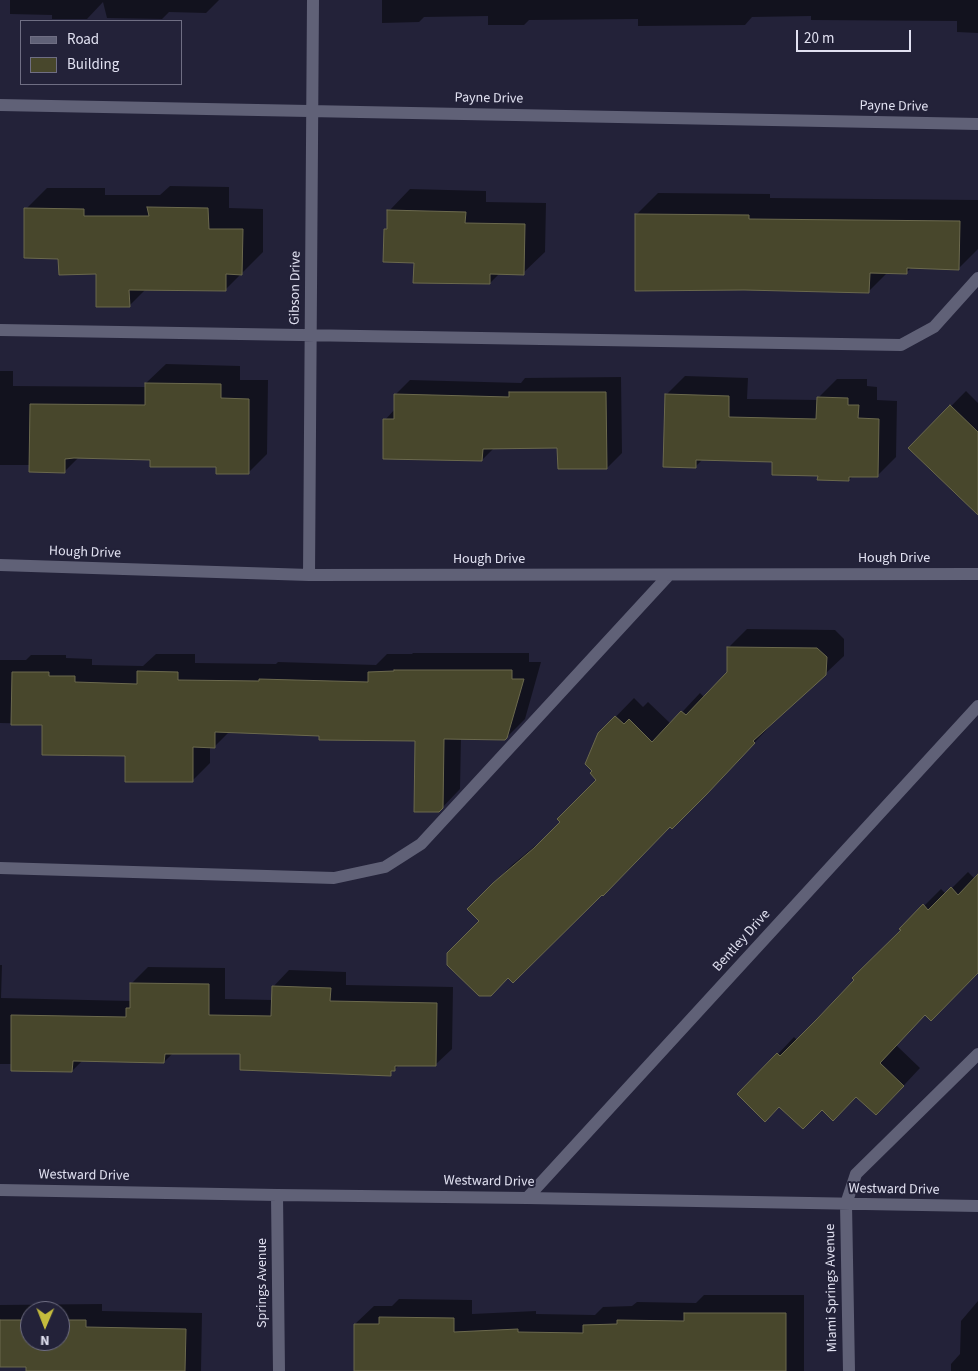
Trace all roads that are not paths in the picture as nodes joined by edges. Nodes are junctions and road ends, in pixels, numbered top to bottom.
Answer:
1 (313, 0) edge
2 (0, 105) edge
3 (313, 110) junction
4 (978, 124) edge
5 (978, 278) edge
6 (0, 330) edge
7 (311, 335) junction
8 (0, 565) edge
9 (978, 574) edge
10 (309, 575) junction
11 (669, 575) junction
12 (978, 706) edge
13 (0, 868) edge
14 (978, 1054) edge
15 (0, 1190) edge
16 (277, 1195) junction
17 (528, 1198) junction
18 (846, 1204) junction
19 (978, 1206) edge
20 (279, 1371) edge
21 (849, 1371) edge

1 - 3 street, Gibson Drive
2 - 3 street, Payne Drive
3 - 4 street, Payne Drive
3 - 7 street, Gibson Drive
5 - 7 street
6 - 7 street
7 - 10 street, Gibson Drive
8 - 10 street, Hough Drive
9 - 11 street, Hough Drive
10 - 11 street, Hough Drive
11 - 13 street
12 - 17 street, Bentley Drive
14 - 18 street, Miami Springs Avenue
15 - 16 street, Westward Drive
16 - 17 street, Westward Drive
16 - 20 street, Springs Avenue
17 - 18 street, Westward Drive
18 - 19 street, Westward Drive
18 - 21 street, Miami Springs Avenue

